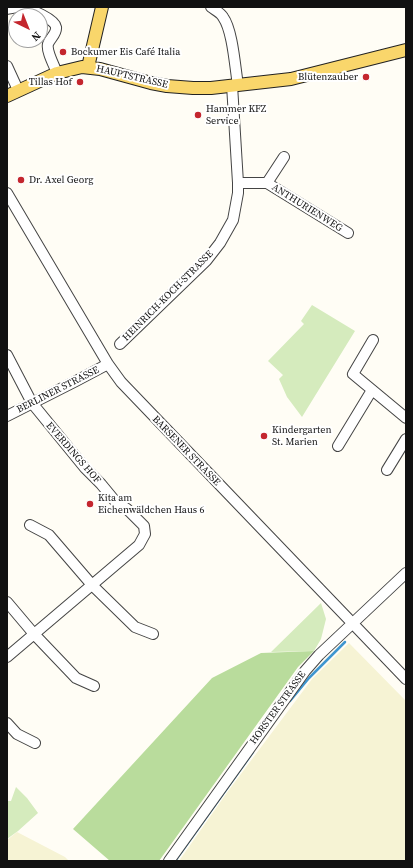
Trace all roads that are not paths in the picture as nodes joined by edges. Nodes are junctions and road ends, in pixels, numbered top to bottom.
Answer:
1 (102, 7) edge
2 (211, 7) edge
3 (7, 9) edge
4 (406, 50) edge
5 (7, 66) edge
6 (88, 67) junction
7 (57, 73) junction
8 (235, 85) junction
9 (18, 90) junction
10 (7, 96) edge
11 (284, 157) dead end
12 (238, 183) junction
13 (267, 183) junction
14 (7, 193) edge
15 (348, 233) dead end
16 (373, 340) dead end
17 (120, 344) dead end
18 (7, 355) edge
19 (108, 364) junction
20 (372, 390) junction
21 (32, 403) junction
22 (7, 416) edge
23 (406, 418) edge
24 (406, 439) edge
25 (338, 446) dead end
26 (387, 470) dead end
27 (30, 525) dead end
28 (406, 573) edge
29 (92, 585) junction
30 (7, 602) edge
31 (353, 624) junction
32 (34, 634) junction
33 (153, 634) dead end
34 (7, 657) edge
35 (406, 679) edge
36 (94, 686) dead end
37 (7, 723) edge
38 (35, 743) dead end
39 (169, 861) edge

1 - 6 main road
2 - 8 street, HEINRICH-KOCH-STRASSE
3 - 7 street
4 - 8 main road, HAUPTSTRASSE
5 - 9 street
6 - 7 main road, HAUPTSTRASSE
6 - 8 main road, HAUPTSTRASSE
7 - 9 main road, HAUPTSTRASSE
8 - 12 street, HEINRICH-KOCH-STRASSE
9 - 10 main road, HAUPTSTRASSE
11 - 13 street, ANTHURIENWEG
12 - 13 street, ANTHURIENWEG
12 - 17 street, HEINRICH-KOCH-STRASSE
13 - 15 street, ANTHURIENWEG
14 - 19 street, BARSENER STRASSE
16 - 20 street
18 - 21 street, EVERDINGS HOF
19 - 21 street, BERLINER STRASSE
19 - 31 street, BARSENER STRASSE
20 - 23 street
20 - 25 street
21 - 22 street, BERLINER STRASSE
21 - 29 street, EVERDINGS HOF
24 - 26 street
27 - 29 street
28 - 31 street, HORSTER STRASSE
29 - 32 street, EVERDINGS HOF
29 - 33 street
30 - 32 street
31 - 35 street, BARSENER STRASSE
31 - 39 street, HORSTER STRASSE
32 - 34 street, EVERDINGS HOF
32 - 36 street
37 - 38 street

